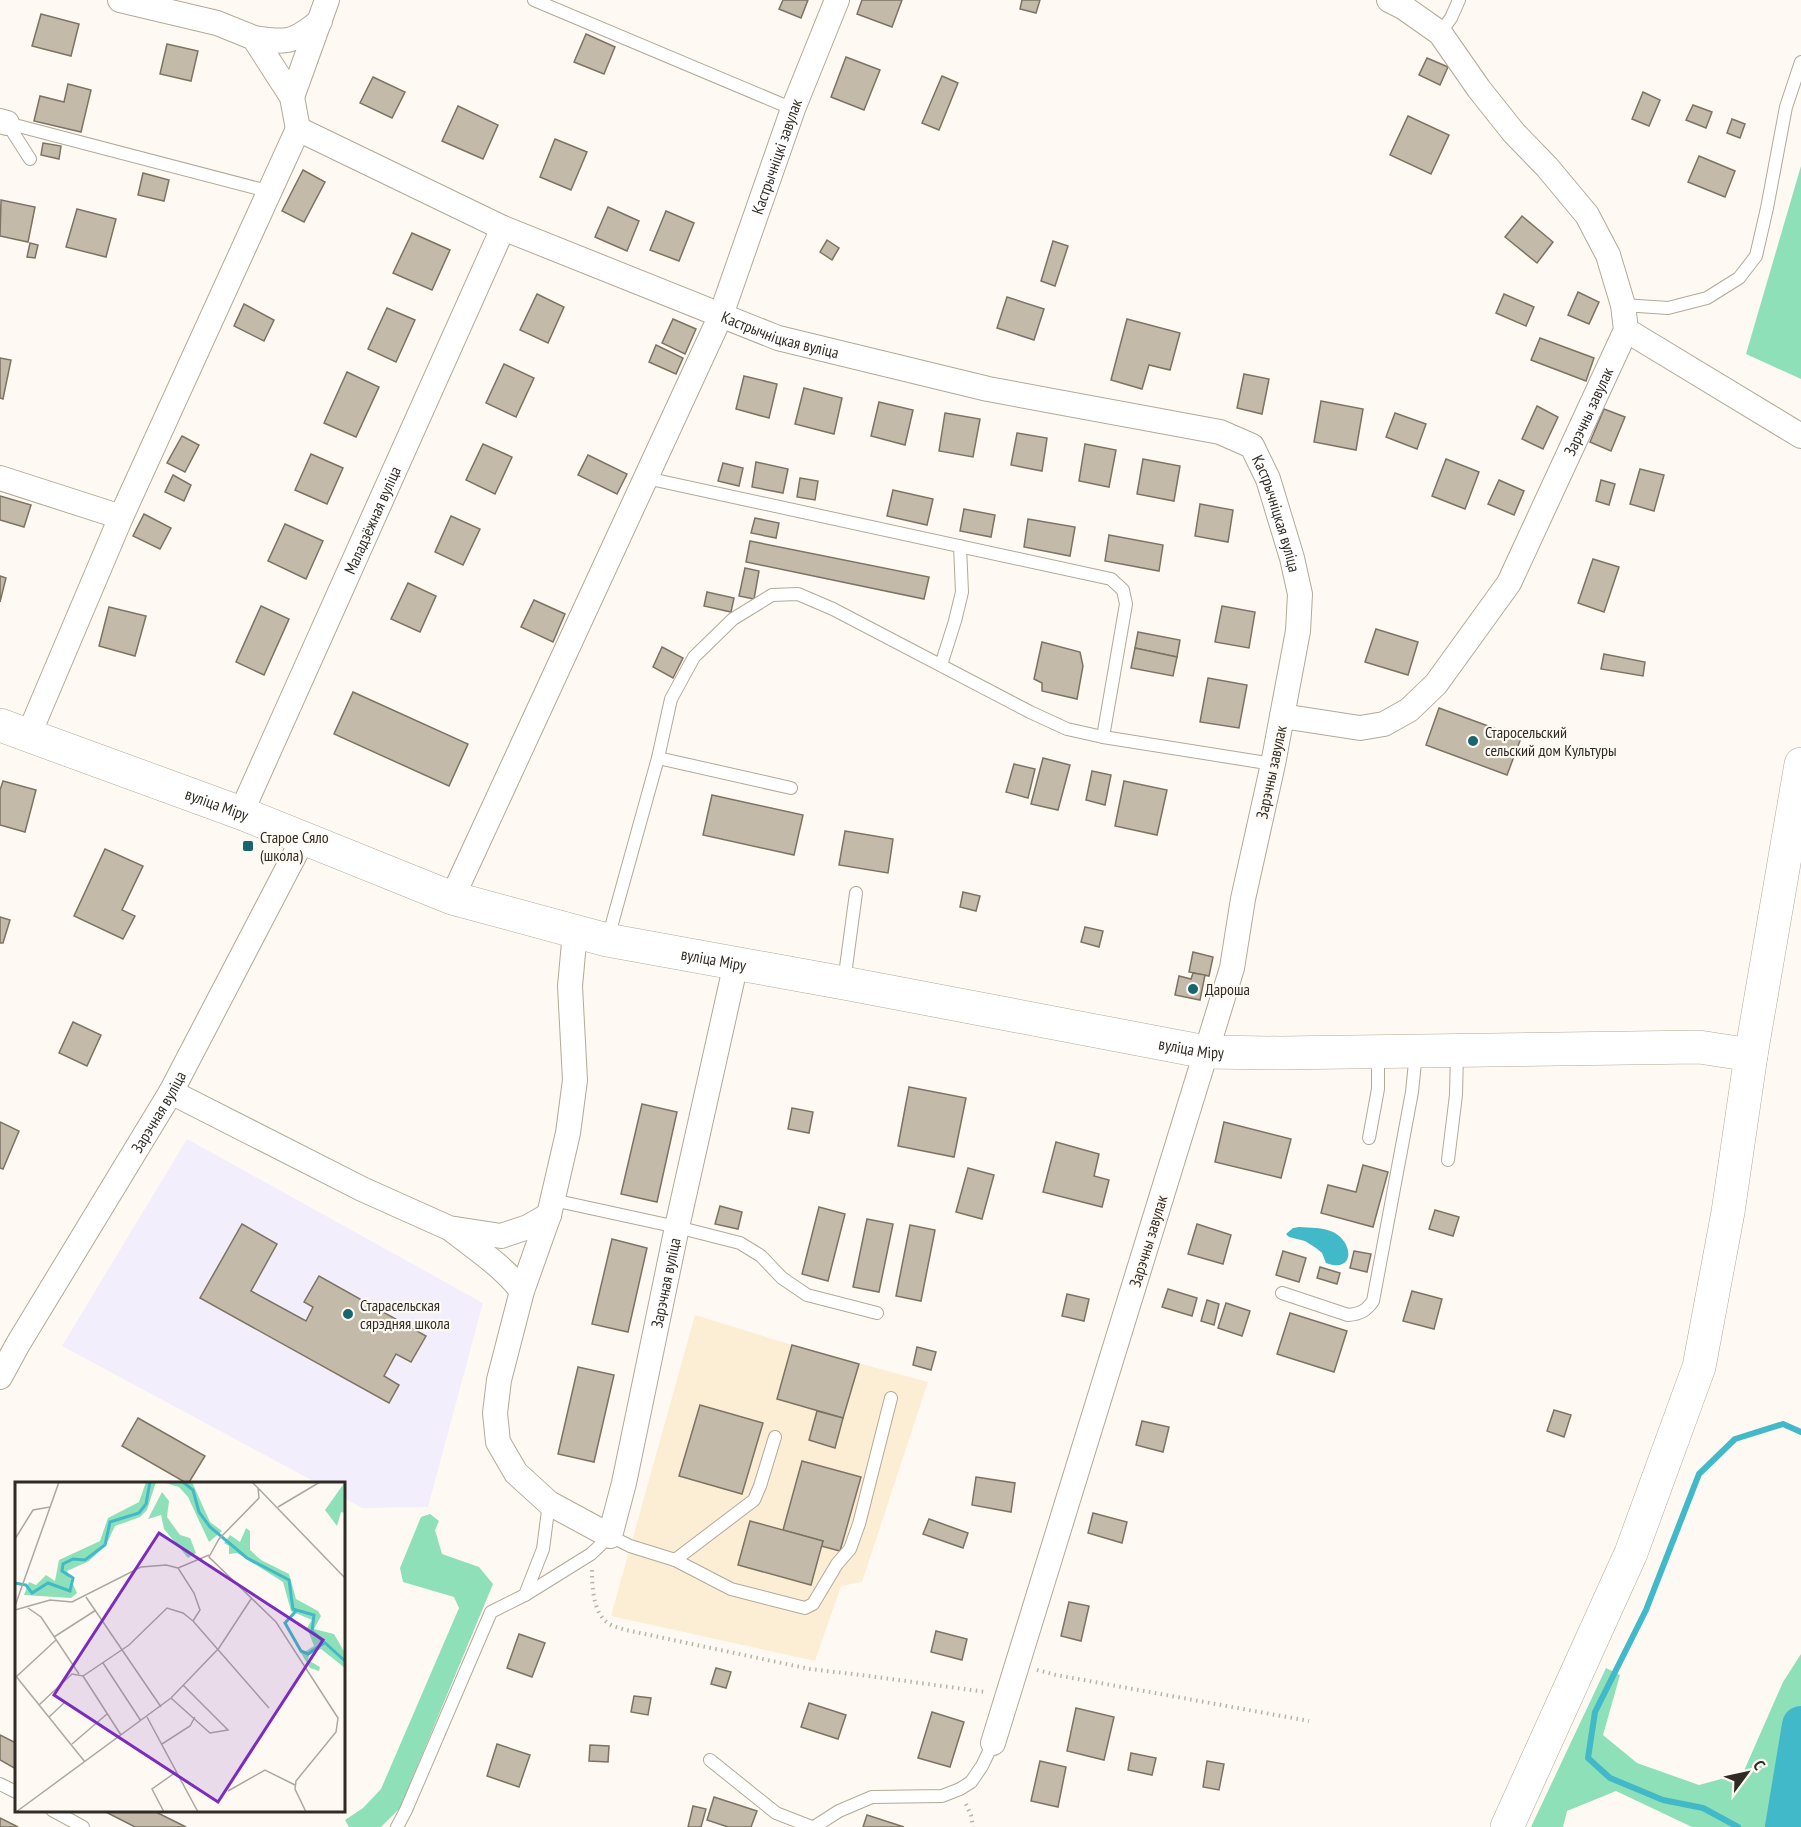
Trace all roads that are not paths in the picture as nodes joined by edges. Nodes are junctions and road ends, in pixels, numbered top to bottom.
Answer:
1 (120, 0) edge
2 (534, 0) edge
3 (837, 0) edge
4 (1389, 0) edge
5 (1459, 0) edge
6 (323, 10) edge
7 (1440, 33) junction
8 (254, 38) junction
9 (1801, 62) edge
10 (292, 97) junction
11 (793, 109) junction
12 (4, 122) edge
13 (298, 129) junction
14 (30, 159) dead end
15 (271, 192) junction
16 (503, 228) junction
17 (1623, 305) junction
18 (721, 315) junction
19 (1626, 330) junction
20 (1801, 436) edge
21 (0, 478) edge
22 (646, 478) junction
23 (121, 517) junction
24 (960, 546) junction
25 (941, 665) junction
26 (1282, 716) junction
27 (14, 729) edge
28 (1103, 737) junction
29 (658, 758) junction
30 (1273, 764) junction
31 (1801, 764) edge
32 (791, 788) dead end
33 (241, 813) junction
34 (303, 839) junction
35 (856, 894) dead end
36 (452, 898) junction
37 (575, 932) junction
38 (607, 940) junction
39 (736, 963) junction
40 (843, 983) junction
41 (1416, 1051) junction
42 (1457, 1051) junction
43 (1206, 1052) junction
44 (1378, 1052) junction
45 (1751, 1055) junction
46 (171, 1092) junction
47 (1369, 1138) dead end
48 (1448, 1160) dead end
49 (551, 1207) junction
50 (677, 1227) junction
51 (449, 1228) junction
52 (522, 1291) junction
53 (1282, 1293) dead end
54 (878, 1313) dead end
55 (9, 1340) edge
56 (0, 1377) edge
57 (891, 1398) dead end
58 (775, 1437) dead end
59 (549, 1503) junction
60 (610, 1536) junction
61 (675, 1560) junction
62 (525, 1595) junction
63 (993, 1743) joint
64 (710, 1760) dead end
65 (0, 1784) edge
66 (15, 1792) edge
67 (56, 1812) edge
68 (84, 1827) edge
69 (397, 1827) edge
70 (813, 1827) edge
71 (1507, 1827) edge

1 - 8 street
2 - 11 lane
3 - 11 street, Кастрычніцкі завулак
4 - 7 street
5 - 7 lane
6 - 8 street
6 - 10 street
7 - 17 street
8 - 10 street
9 - 17 lane
10 - 13 street
11 - 18 street, Кастрычніцкі завулак
12 - 14 lane
12 - 15 lane
13 - 15 street
13 - 16 street, Кастрычніцкая вуліца
15 - 23 street
16 - 18 street, Кастрычніцкая вуліца
16 - 33 street, Маладзёжная вуліца
17 - 19 street
18 - 22 street, Кастрычніцкі завулак
18 - 26 street, Кастрычніцкая вуліца
19 - 20 street
19 - 26 street, Зарэчны завулак
21 - 23 street
22 - 24 lane
22 - 36 street, Кастрычніцкі завулак
23 - 27 street
24 - 25 lane
24 - 28 lane
25 - 28 lane
25 - 29 lane
26 - 30 street, Зарэчны завулак
27 - 33 street, вуліца Міру
28 - 30 lane
29 - 32 lane
29 - 38 lane
30 - 43 street, Зарэчны завулак
31 - 45 street
33 - 34 street, вуліца Міру
34 - 36 street, вуліца Міру
34 - 46 street, Зарэчная вуліца
35 - 40 lane
36 - 37 street, вуліца Міру
37 - 38 street, вуліца Міру
37 - 49 street
38 - 39 street, вуліца Міру
39 - 40 street, вуліца Міру
39 - 50 street, Зарэчная вуліца
40 - 43 street, вуліца Міру
41 - 42 street, вуліца Міру
41 - 44 street, вуліца Міру
41 - 53 lane
42 - 45 street, вуліца Міру
42 - 48 lane
43 - 44 street, вуліца Міру
43 - 63 street, Зарэчны завулак
44 - 47 lane
45 - 71 street
46 - 51 street
46 - 55 street, Зарэчная вуліца
49 - 50 lane
49 - 51 street
49 - 52 street
50 - 54 lane
50 - 60 street, Зарэчная вуліца
51 - 52 street
52 - 59 street
55 - 56 street, Зарэчная вуліца
57 - 61 lane
58 - 61 lane
59 - 60 street
59 - 62 lane
60 - 61 lane
60 - 62 lane
62 - 69 lane
63 - 70 lane
64 - 70 lane
65 - 66 lane
67 - 68 lane

